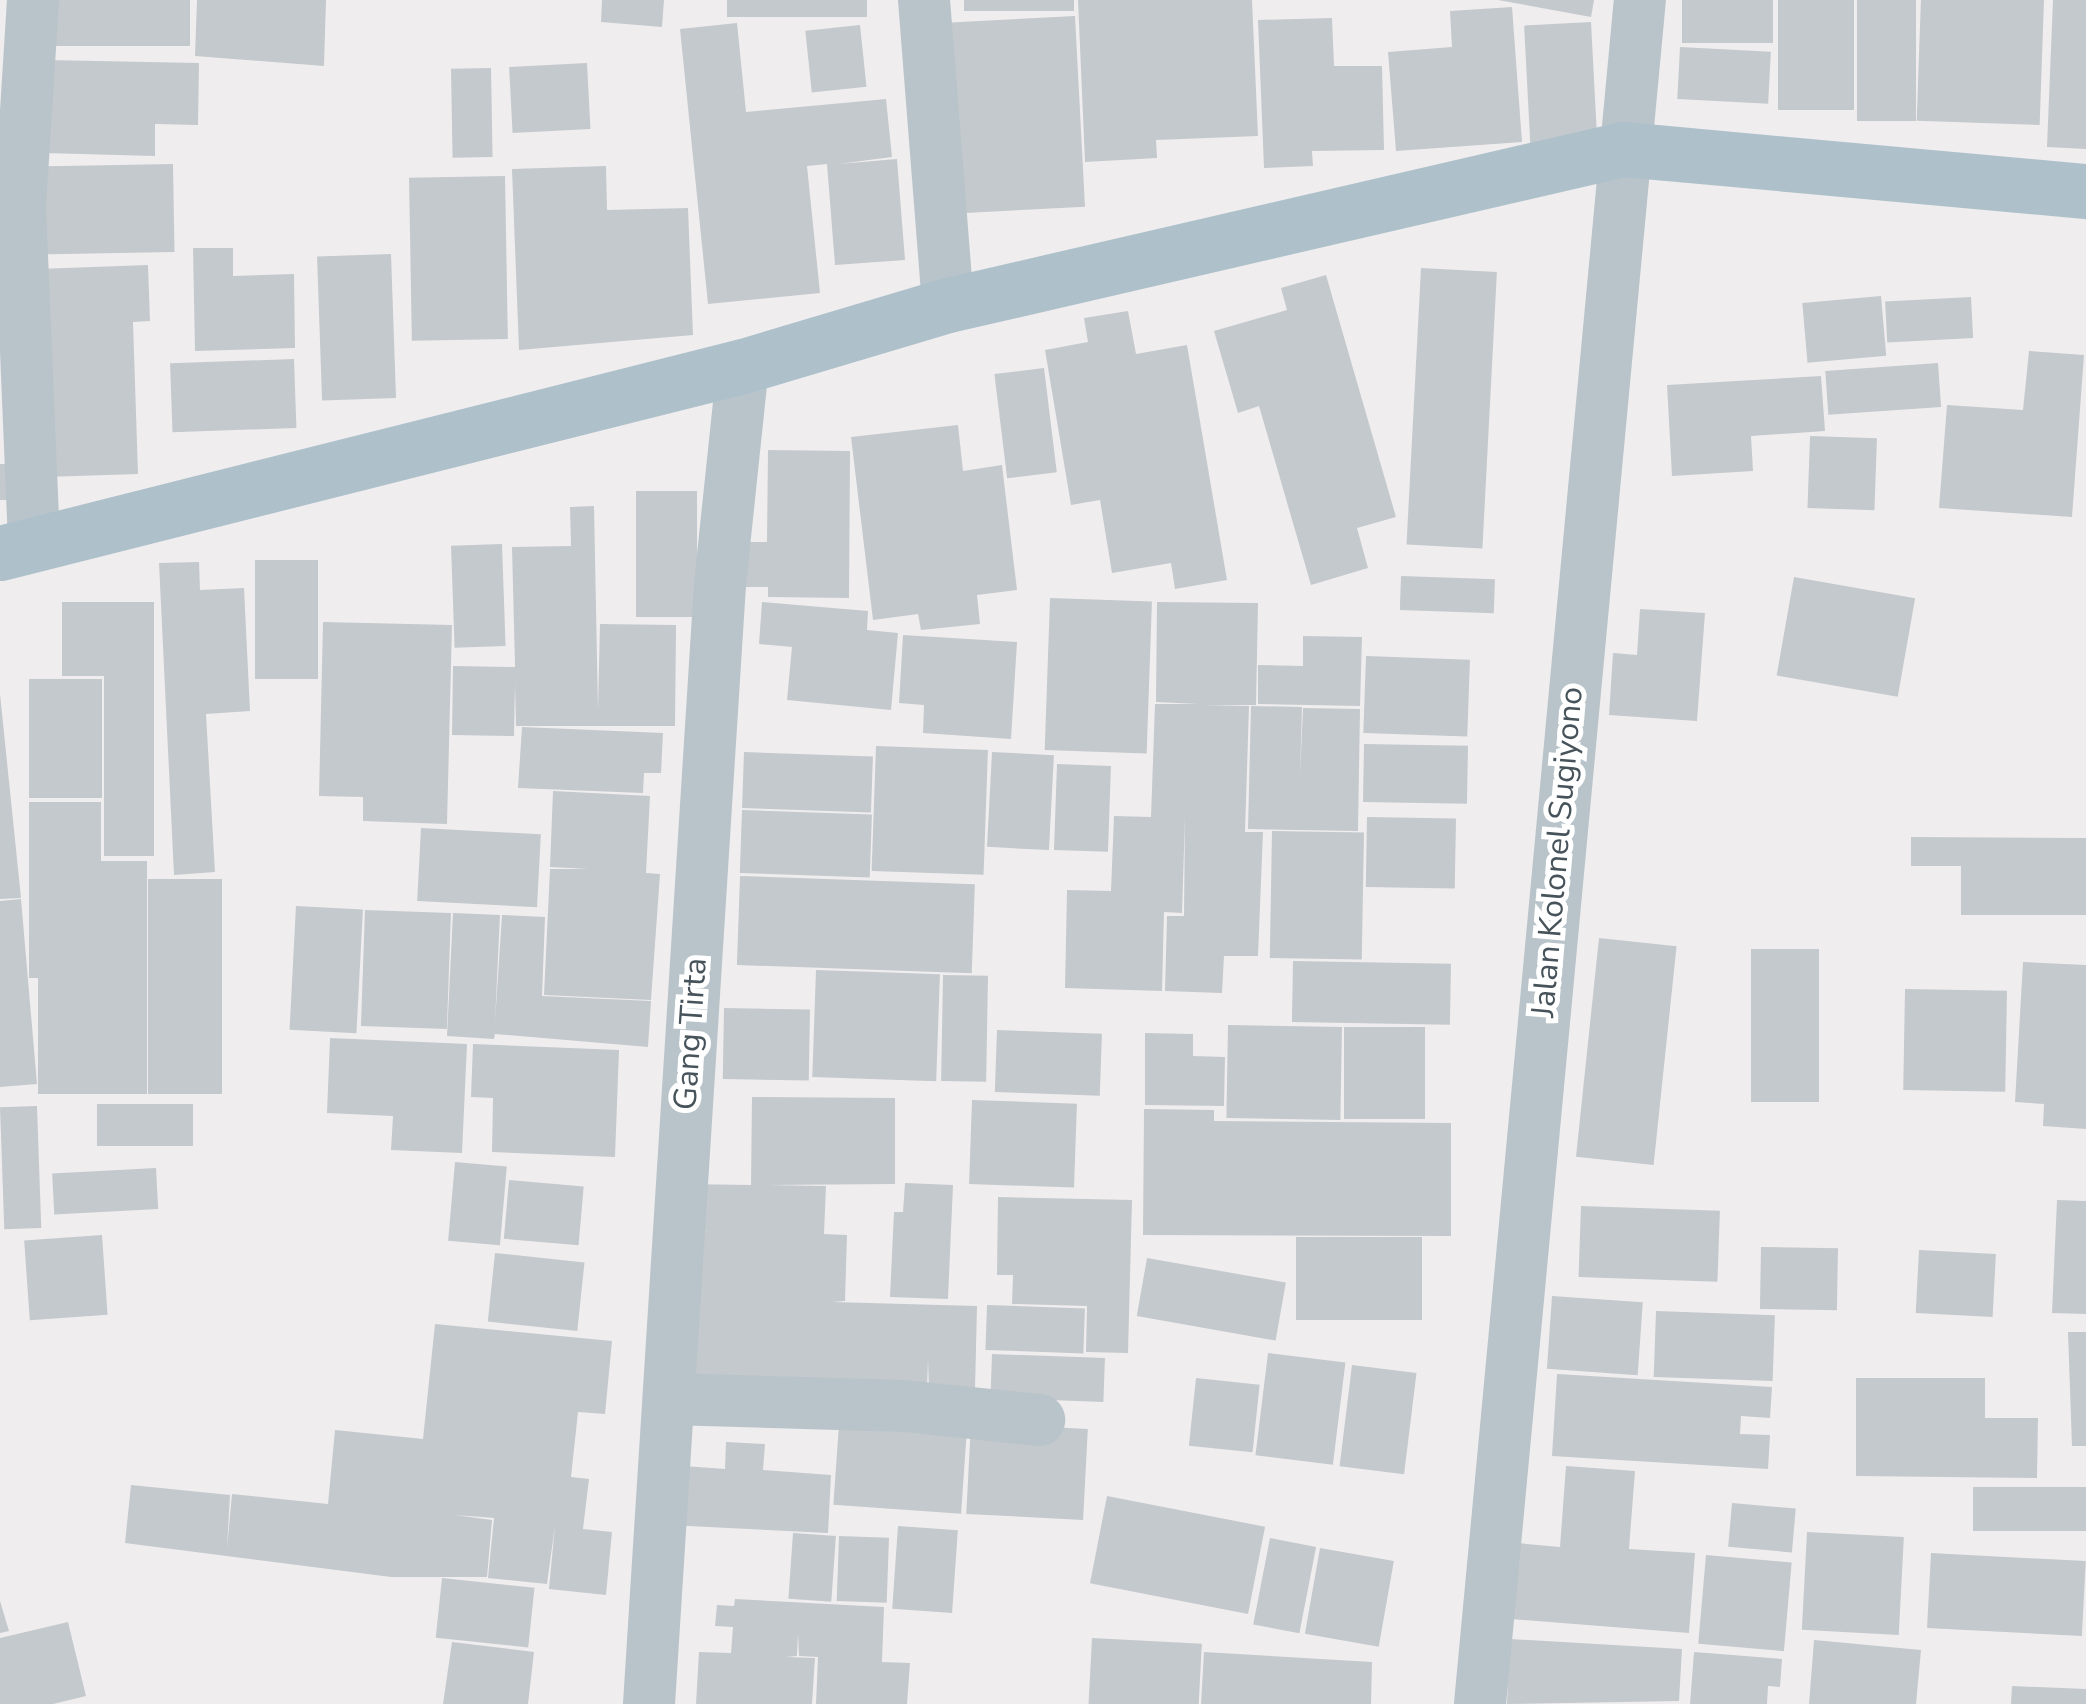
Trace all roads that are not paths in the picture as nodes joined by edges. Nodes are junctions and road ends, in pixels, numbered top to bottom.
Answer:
1 (33, 0) edge
2 (924, 0) edge
3 (1640, 0) edge
4 (1623, 149) junction
5 (2086, 191) edge
6 (948, 306) junction
7 (743, 366) junction
8 (17, 548) edge
9 (668, 1399) junction
10 (1039, 1420) dead end
11 (650, 1704) edge
12 (1480, 1704) edge

1 - 8 street
2 - 6 street
3 - 4 street, Jalan Kolonel Sugiyono
4 - 5 main road
4 - 6 main road
4 - 12 street, Jalan Kolonel Sugiyono
6 - 7 main road
7 - 8 main road
7 - 9 street, Gang Tirta
9 - 10 street
9 - 11 street, Gang Tirta

